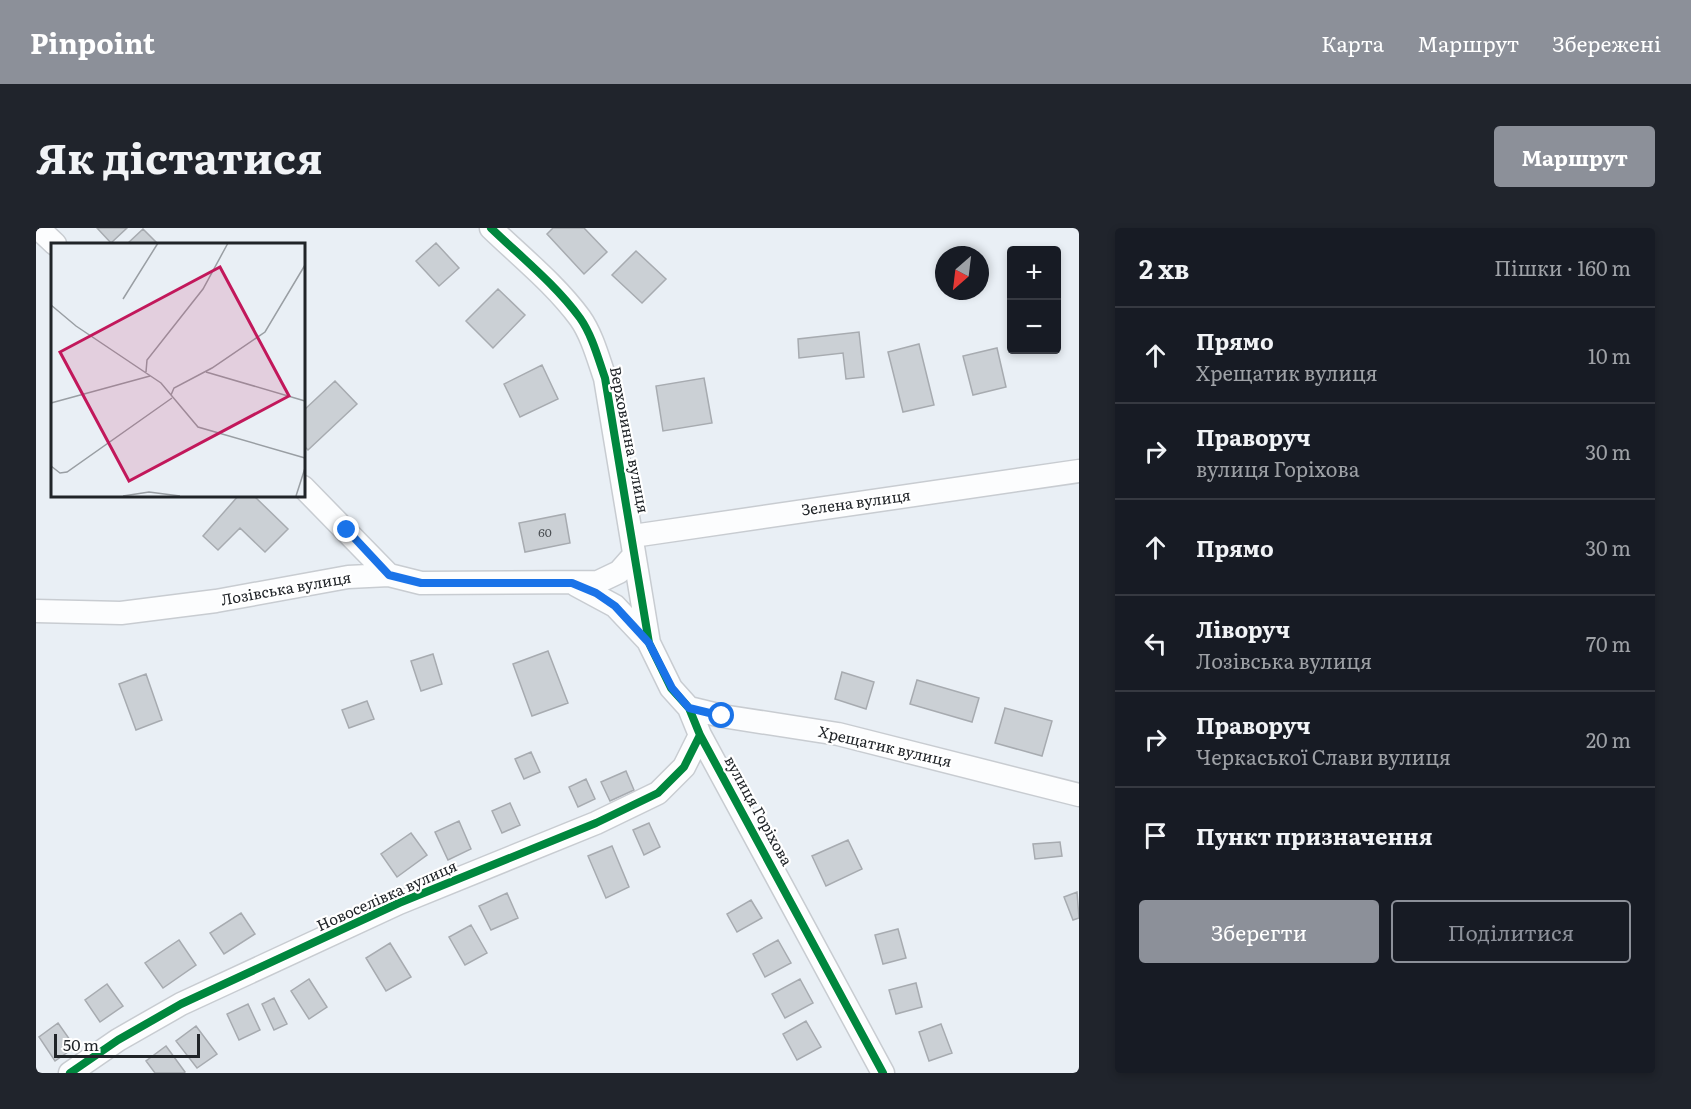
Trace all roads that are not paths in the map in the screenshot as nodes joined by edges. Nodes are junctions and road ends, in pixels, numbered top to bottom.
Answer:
1 (38, 228) edge
2 (491, 228) edge
3 (54, 243) edge
4 (1079, 471) edge
5 (304, 488) edge
6 (633, 545) junction
7 (389, 575) junction
8 (572, 583) junction
9 (36, 611) edge
10 (649, 643) junction
11 (689, 708) junction
12 (700, 735) junction
13 (1079, 795) edge
14 (70, 1073) edge
15 (883, 1073) edge

1 - 3 street
2 - 6 street, Верховинна вулиця
4 - 6 street, Зелена вулиця
5 - 7 street
6 - 8 street, Лозівська вулиця
6 - 10 street, вулиця Горіхова
7 - 8 street, Лозівська вулиця
7 - 9 street, Лозівська вулиця
8 - 10 street
10 - 11 street, вулиця Горіхова
11 - 12 street, вулиця Горіхова
11 - 13 street, Хрещатик вулиця
12 - 14 street, Новоселівка вулиця
12 - 15 street, вулиця Горіхова

